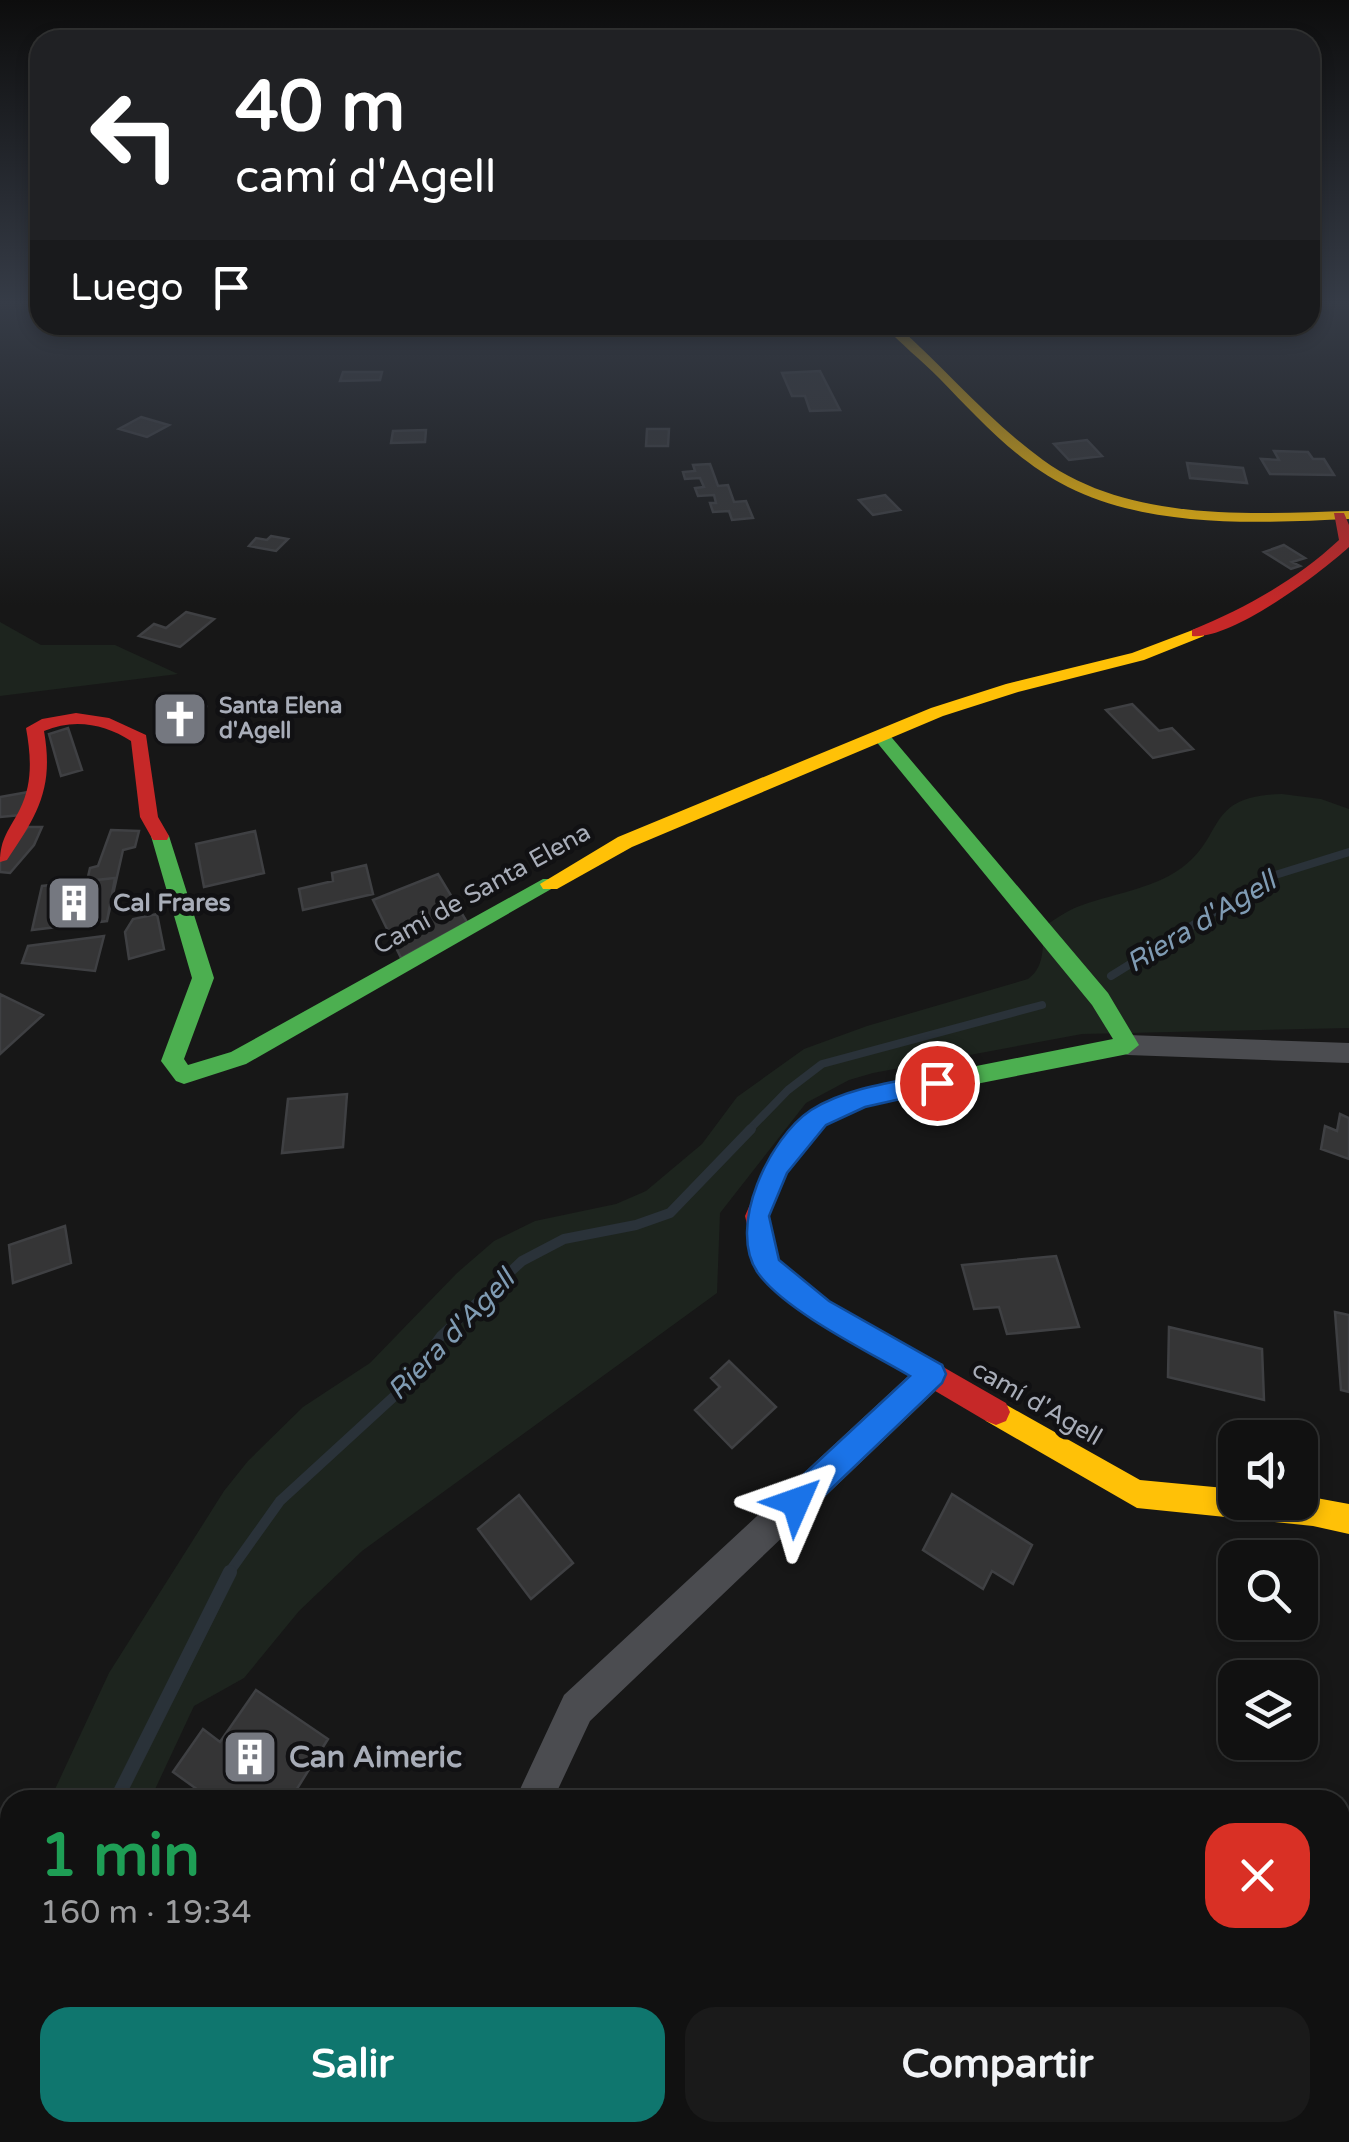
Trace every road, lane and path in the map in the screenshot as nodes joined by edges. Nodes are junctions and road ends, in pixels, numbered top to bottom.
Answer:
1 (976, 406) edge
2 (1344, 516) edge
3 (880, 736) junction
4 (0, 855) edge
5 (1128, 1045) junction
6 (1349, 1054) edge
7 (932, 1374) junction
8 (1349, 1518) edge
9 (539, 1790) edge

1 - 2 street
2 - 3 street, Camí de Santa Elena
3 - 4 street, Camí de Santa Elena
3 - 5 street
5 - 6 street
5 - 7 street, camí d'Agell
7 - 8 street, camí d'Agell
7 - 9 street

